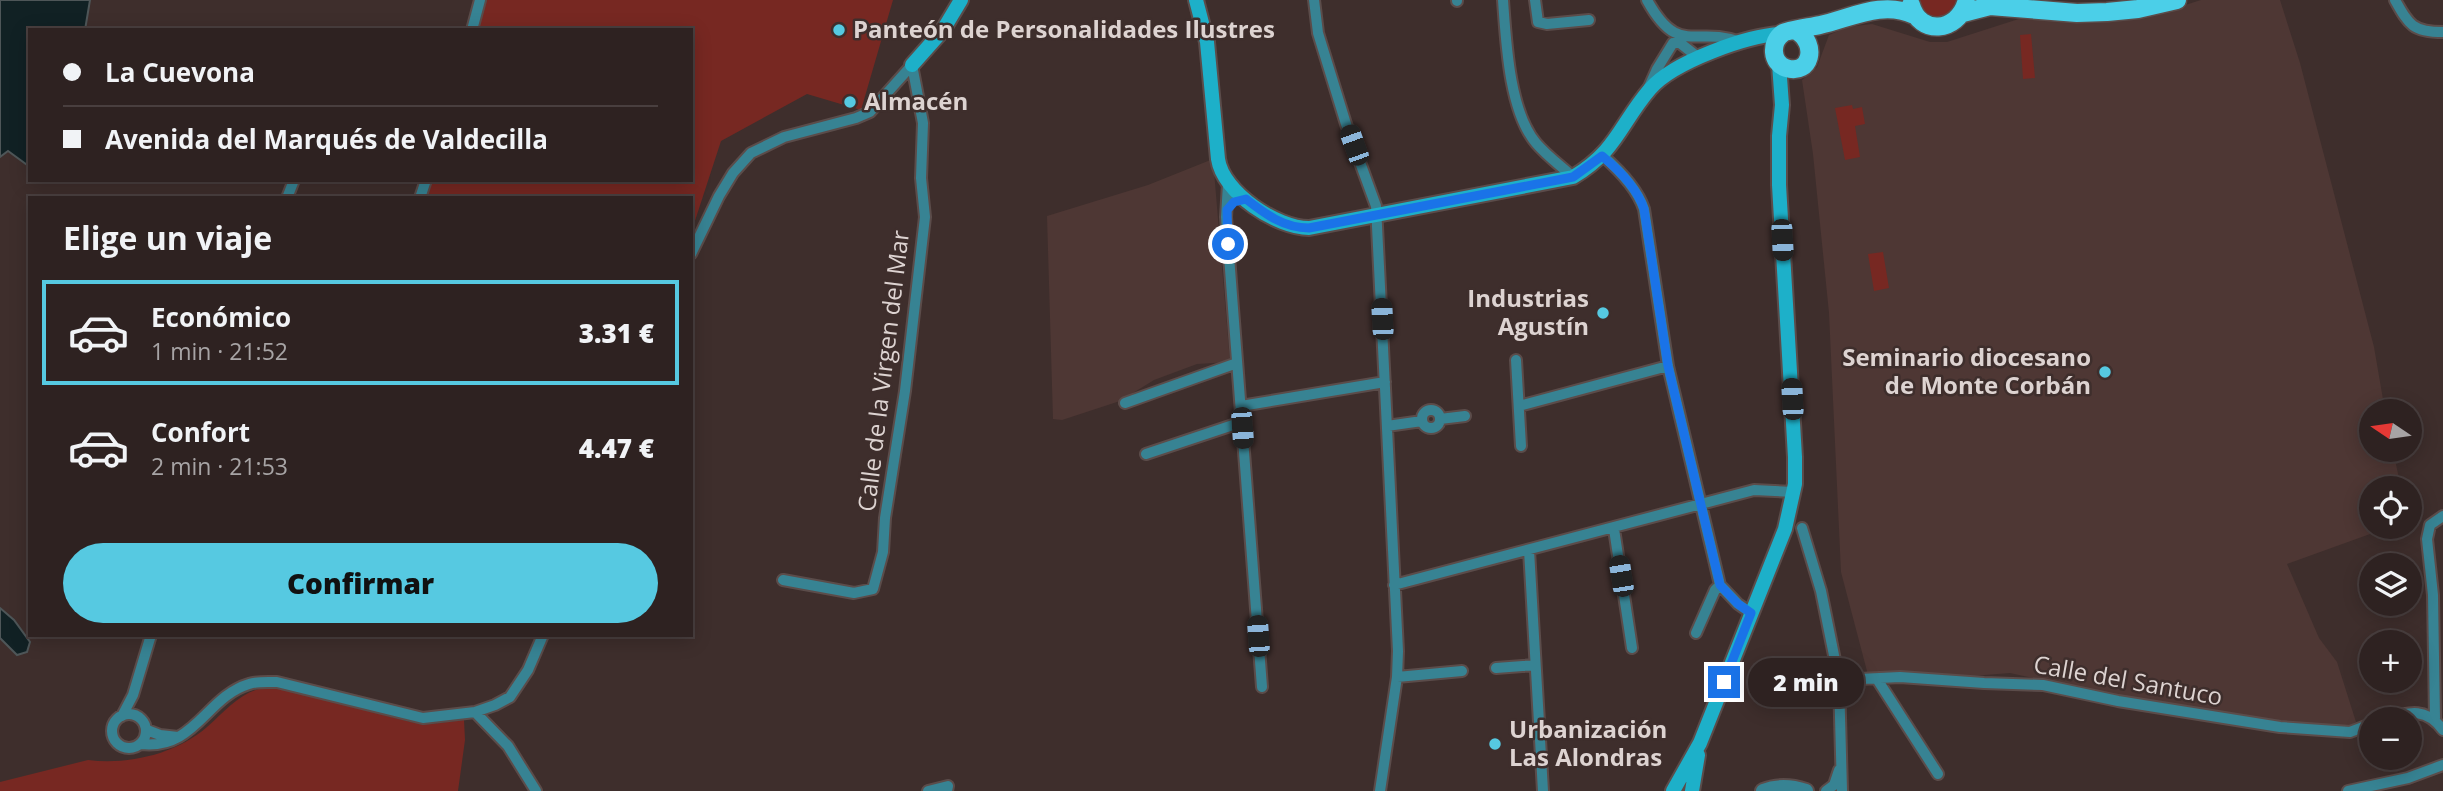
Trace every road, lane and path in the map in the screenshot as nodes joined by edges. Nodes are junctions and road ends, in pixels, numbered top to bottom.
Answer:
1 (480, 0) edge
2 (961, 0) edge
3 (1196, 0) edge
4 (1314, 0) edge
5 (1503, 0) edge
6 (1535, 0) edge
7 (1647, 0) edge
8 (1887, 0) edge
9 (2023, 0) edge
10 (2141, 0) edge
11 (2177, 0) edge
12 (2395, 0) edge
13 (1912, 7) edge
14 (1965, 7) edge
15 (1863, 12) junction
16 (1589, 20) dead end
17 (1828, 23) junction
18 (1665, 26) junction
19 (473, 28) edge
20 (1790, 32) junction
21 (2443, 32) edge
22 (1745, 41) junction
23 (1673, 43) junction
24 (1810, 46) junction
25 (1699, 58) junction
26 (1777, 58) junction
27 (912, 65) junction
28 (1677, 68) junction
29 (1798, 68) junction
30 (1648, 91) junction
31 (1782, 105) junction
32 (1602, 156) junction
33 (1573, 177) junction
34 (1228, 184) junction
35 (1246, 199) junction
36 (1377, 215) junction
37 (1226, 217) junction
38 (693, 250) edge
39 (1516, 360) dead end
40 (1237, 363) junction
41 (1668, 366) junction
42 (1385, 382) junction
43 (1125, 403) dead end
44 (1519, 405) junction
45 (1241, 406) junction
46 (1465, 415) dead end
47 (1242, 422) junction
48 (1387, 426) junction
49 (1521, 446) dead end
50 (1146, 454) dead end
51 (1794, 488) junction
52 (1700, 504) junction
53 (2443, 516) edge
54 (1614, 528) junction
55 (1802, 528) dead end
56 (1529, 550) junction
57 (783, 580) dead end
58 (1394, 585) junction
59 (1720, 585) junction
60 (1751, 613) junction
61 (1696, 633) dead end
62 (150, 637) edge
63 (542, 637) edge
64 (1632, 648) dead end
65 (1535, 666) junction
66 (1496, 668) dead end
67 (1462, 671) dead end
68 (1397, 677) junction
69 (1877, 679) junction
70 (1839, 681) junction
71 (1262, 687) dead end
72 (132, 695) junction
73 (475, 712) junction
74 (2422, 715) edge
75 (122, 716) junction
76 (2435, 718) junction
77 (142, 719) junction
78 (2359, 729) edge
79 (147, 730) junction
80 (2443, 730) edge
81 (178, 737) junction
82 (1700, 743) junction
83 (141, 744) junction
84 (1841, 764) junction
85 (2443, 765) edge
86 (1938, 774) dead end
87 (948, 788) edge
88 (536, 791) edge
89 (928, 791) edge
90 (1380, 791) edge
91 (1543, 791) edge
92 (1673, 791) edge
93 (1692, 791) edge
94 (1763, 791) edge
95 (1806, 791) edge
96 (1826, 791) edge
97 (1842, 791) edge
98 (2348, 791) edge

1 - 19 street
2 - 27 main road
3 - 34 main road
4 - 36 street
5 - 33 street
6 - 16 street
7 - 18 street
8 - 15 main road
9 - 10 main road
11 - 14 main road
12 - 21 street
13 - 14 main road
13 - 15 main road
15 - 17 main road
17 - 20 main road
17 - 24 main road
18 - 22 street
18 - 23 street
20 - 22 main road
20 - 24 main road
20 - 26 main road
22 - 25 main road
22 - 26 main road
23 - 25 street
23 - 28 street
23 - 30 street
24 - 29 main road
25 - 28 main road
26 - 29 main road
26 - 31 main road
27 - 38 street
27 - 57 street, Calle de la Virgen del Mar
28 - 30 main road
29 - 31 main road
30 - 32 main road
31 - 51 main road
32 - 33 main road
32 - 41 street
33 - 36 main road
34 - 35 main road
34 - 37 street
35 - 36 main road
35 - 37 street
36 - 42 street
37 - 40 street
39 - 44 street
40 - 43 street
40 - 45 street
41 - 44 street
41 - 52 street
42 - 45 street
42 - 48 street
44 - 49 street
45 - 47 street
46 - 48 street
47 - 50 street
47 - 71 street
48 - 58 street
51 - 52 street
51 - 60 main road
52 - 54 street
52 - 59 street
53 - 76 street
54 - 56 street
54 - 64 street
55 - 70 street
56 - 58 street
56 - 65 street
58 - 68 street
59 - 60 street
59 - 61 street
60 - 82 main road
62 - 72 street
63 - 73 street
65 - 66 street
65 - 91 street
67 - 68 street
68 - 90 street
69 - 70 street, Calle del Santuco
69 - 78 street, Calle del Santuco
69 - 86 street
70 - 84 street
72 - 75 street
72 - 77 street
73 - 81 street
73 - 88 street
74 - 76 street
75 - 77 street
75 - 83 street
76 - 80 street
77 - 79 street
79 - 81 street
79 - 83 street
81 - 83 street
82 - 92 main road
82 - 93 main road
84 - 96 street
84 - 97 street
85 - 98 street
87 - 89 street
94 - 95 street

